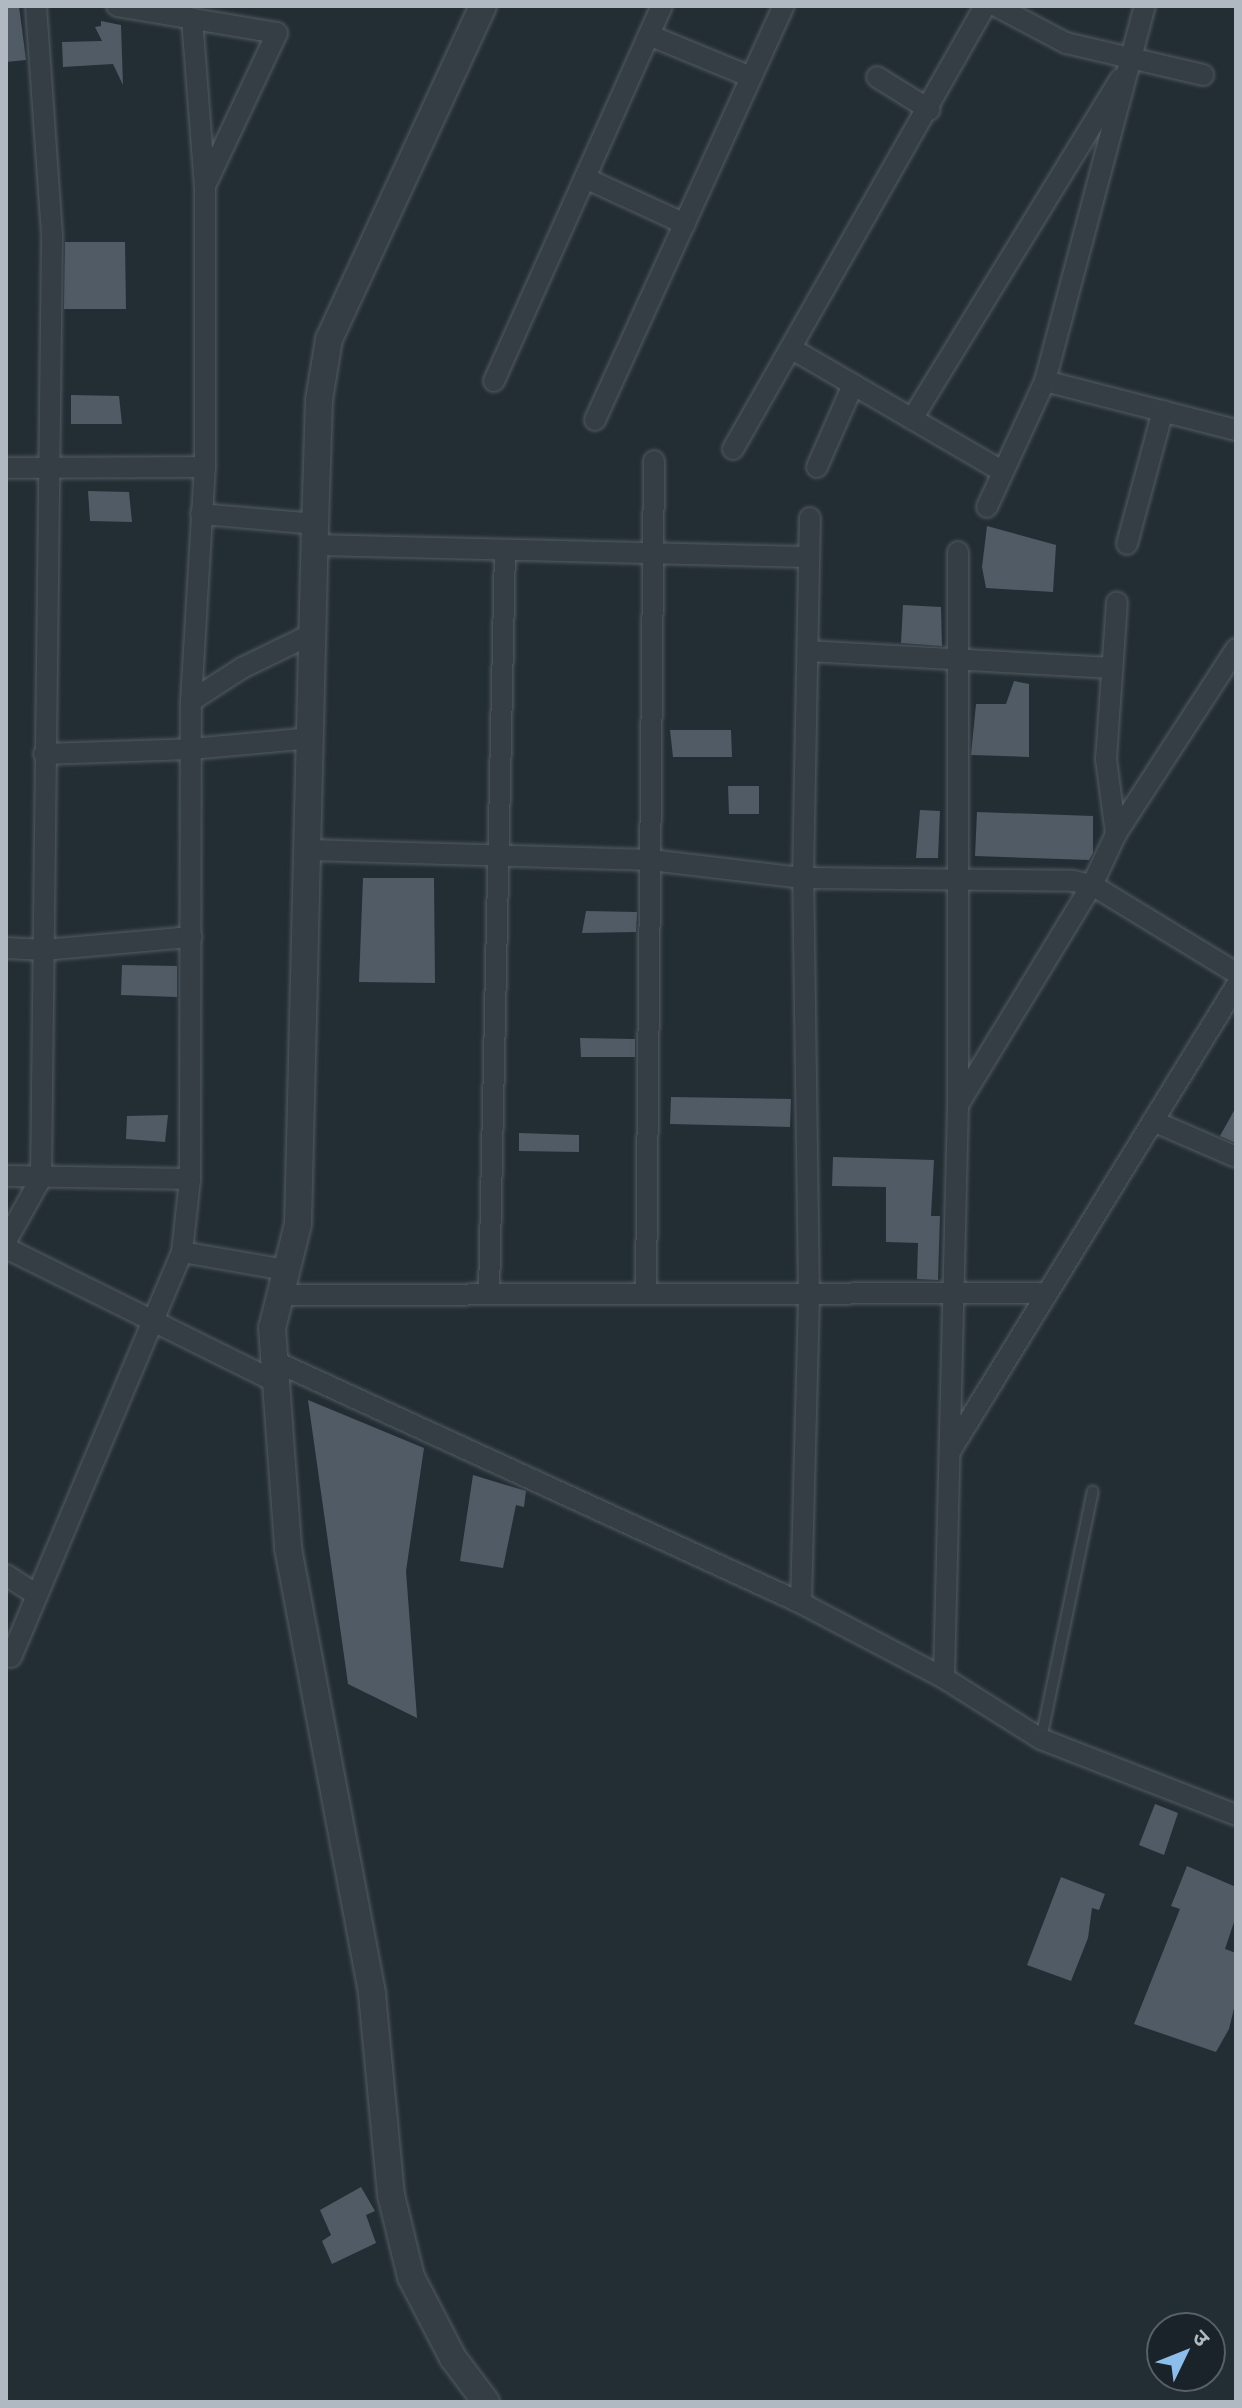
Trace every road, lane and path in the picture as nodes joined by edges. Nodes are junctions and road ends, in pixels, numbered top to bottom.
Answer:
1 (36, 6) edge
2 (117, 6) edge
3 (483, 6) edge
4 (662, 6) edge
5 (784, 6) edge
6 (985, 6) edge
7 (996, 6) edge
8 (1145, 6) edge
9 (192, 18) junction
10 (649, 35) junction
11 (1132, 59) junction
12 (1203, 75) dead end
13 (751, 77) junction
14 (877, 77) dead end
15 (930, 110) junction
16 (585, 178) junction
17 (205, 187) junction
18 (685, 224) junction
19 (792, 349) junction
20 (494, 381) dead end
21 (1045, 381) junction
22 (853, 385) junction
23 (1163, 411) junction
24 (912, 419) junction
25 (595, 420) dead end
26 (1236, 430) edge
27 (733, 449) dead end
28 (654, 461) dead end
29 (205, 467) junction
30 (817, 467) dead end
31 (6, 468) edge
32 (50, 468) junction
33 (1003, 472) junction
34 (987, 507) dead end
35 (201, 514) junction
36 (810, 518) dead end
37 (316, 535) junction
38 (1127, 544) dead end
39 (505, 550) junction
40 (958, 552) dead end
41 (653, 554) junction
42 (808, 557) junction
43 (1117, 602) dead end
44 (314, 633) junction
45 (1236, 649) edge
46 (808, 651) junction
47 (959, 661) junction
48 (1111, 668) junction
49 (191, 701) junction
50 (312, 738) junction
51 (191, 749) junction
52 (44, 754) junction
53 (1116, 834) junction
54 (310, 850) junction
55 (499, 856) junction
56 (651, 860) junction
57 (803, 878) junction
58 (955, 883) junction
59 (1092, 885) junction
60 (191, 937) junction
61 (6, 948) edge
62 (44, 950) junction
63 (1236, 973) edge
64 (1236, 986) edge
65 (958, 1105) junction
66 (1153, 1121) junction
67 (1236, 1157) edge
68 (6, 1176) edge
69 (41, 1178) junction
70 (190, 1179) junction
71 (6, 1241) edge
72 (6, 1248) edge
73 (182, 1252) junction
74 (283, 1282) junction
75 (1047, 1293) junction
76 (489, 1294) junction
77 (646, 1294) junction
78 (809, 1294) junction
79 (954, 1294) junction
80 (153, 1321) junction
81 (272, 1370) junction
82 (950, 1451) junction
83 (1093, 1491) dead end
84 (6, 1575) edge
85 (37, 1595) junction
86 (801, 1603) junction
87 (11, 1657) dead end
88 (944, 1678) junction
89 (1041, 1739) junction
90 (1236, 1815) edge
91 (486, 2402) edge

1 - 32 street
2 - 9 street
3 - 37 street
4 - 10 street
5 - 13 street
6 - 15 street
7 - 11 street
8 - 11 street
9 - 17 street
9 - 17 street
10 - 13 street
10 - 16 street
11 - 12 street
11 - 21 street
11 - 24 street
13 - 18 street
14 - 15 street
15 - 19 street
16 - 18 street
16 - 20 street
17 - 29 street
18 - 25 street
19 - 22 street
19 - 27 street
21 - 23 street
21 - 33 street
22 - 24 street
22 - 30 street
23 - 26 street
23 - 38 street
24 - 33 street
28 - 41 street
29 - 32 street
29 - 35 street
31 - 32 street
32 - 52 street
33 - 34 street
35 - 37 street
35 - 49 street
36 - 42 street
37 - 39 street
37 - 44 street
39 - 41 street
39 - 55 street
40 - 47 street
41 - 42 street
41 - 56 street
42 - 46 street
43 - 48 street
44 - 49 street
44 - 50 street
45 - 53 street
46 - 47 street
46 - 57 street
47 - 48 street
47 - 58 street
48 - 53 street
49 - 51 street
50 - 51 street
50 - 54 street
51 - 52 street
51 - 60 street
52 - 62 street
53 - 59 street
54 - 55 street
54 - 74 street
55 - 56 street
55 - 76 street
56 - 57 street
56 - 77 street
57 - 58 street
57 - 78 street
58 - 59 street
58 - 65 street
59 - 63 street
59 - 65 street
60 - 62 street
60 - 70 street
61 - 62 street
62 - 69 street
64 - 66 street
65 - 79 street
66 - 67 street
66 - 75 street
68 - 69 street
69 - 70 street
69 - 71 street
70 - 73 street
72 - 80 street
73 - 74 street
73 - 80 street
74 - 76 street
74 - 81 street
75 - 79 street
75 - 82 street
76 - 77 street
77 - 78 street
78 - 79 street
78 - 86 street
79 - 82 street
80 - 81 street
80 - 85 street
81 - 86 street
81 - 91 street
82 - 88 street
83 - 89 lane
84 - 85 street
85 - 87 street
86 - 88 street
88 - 89 street
89 - 90 street

